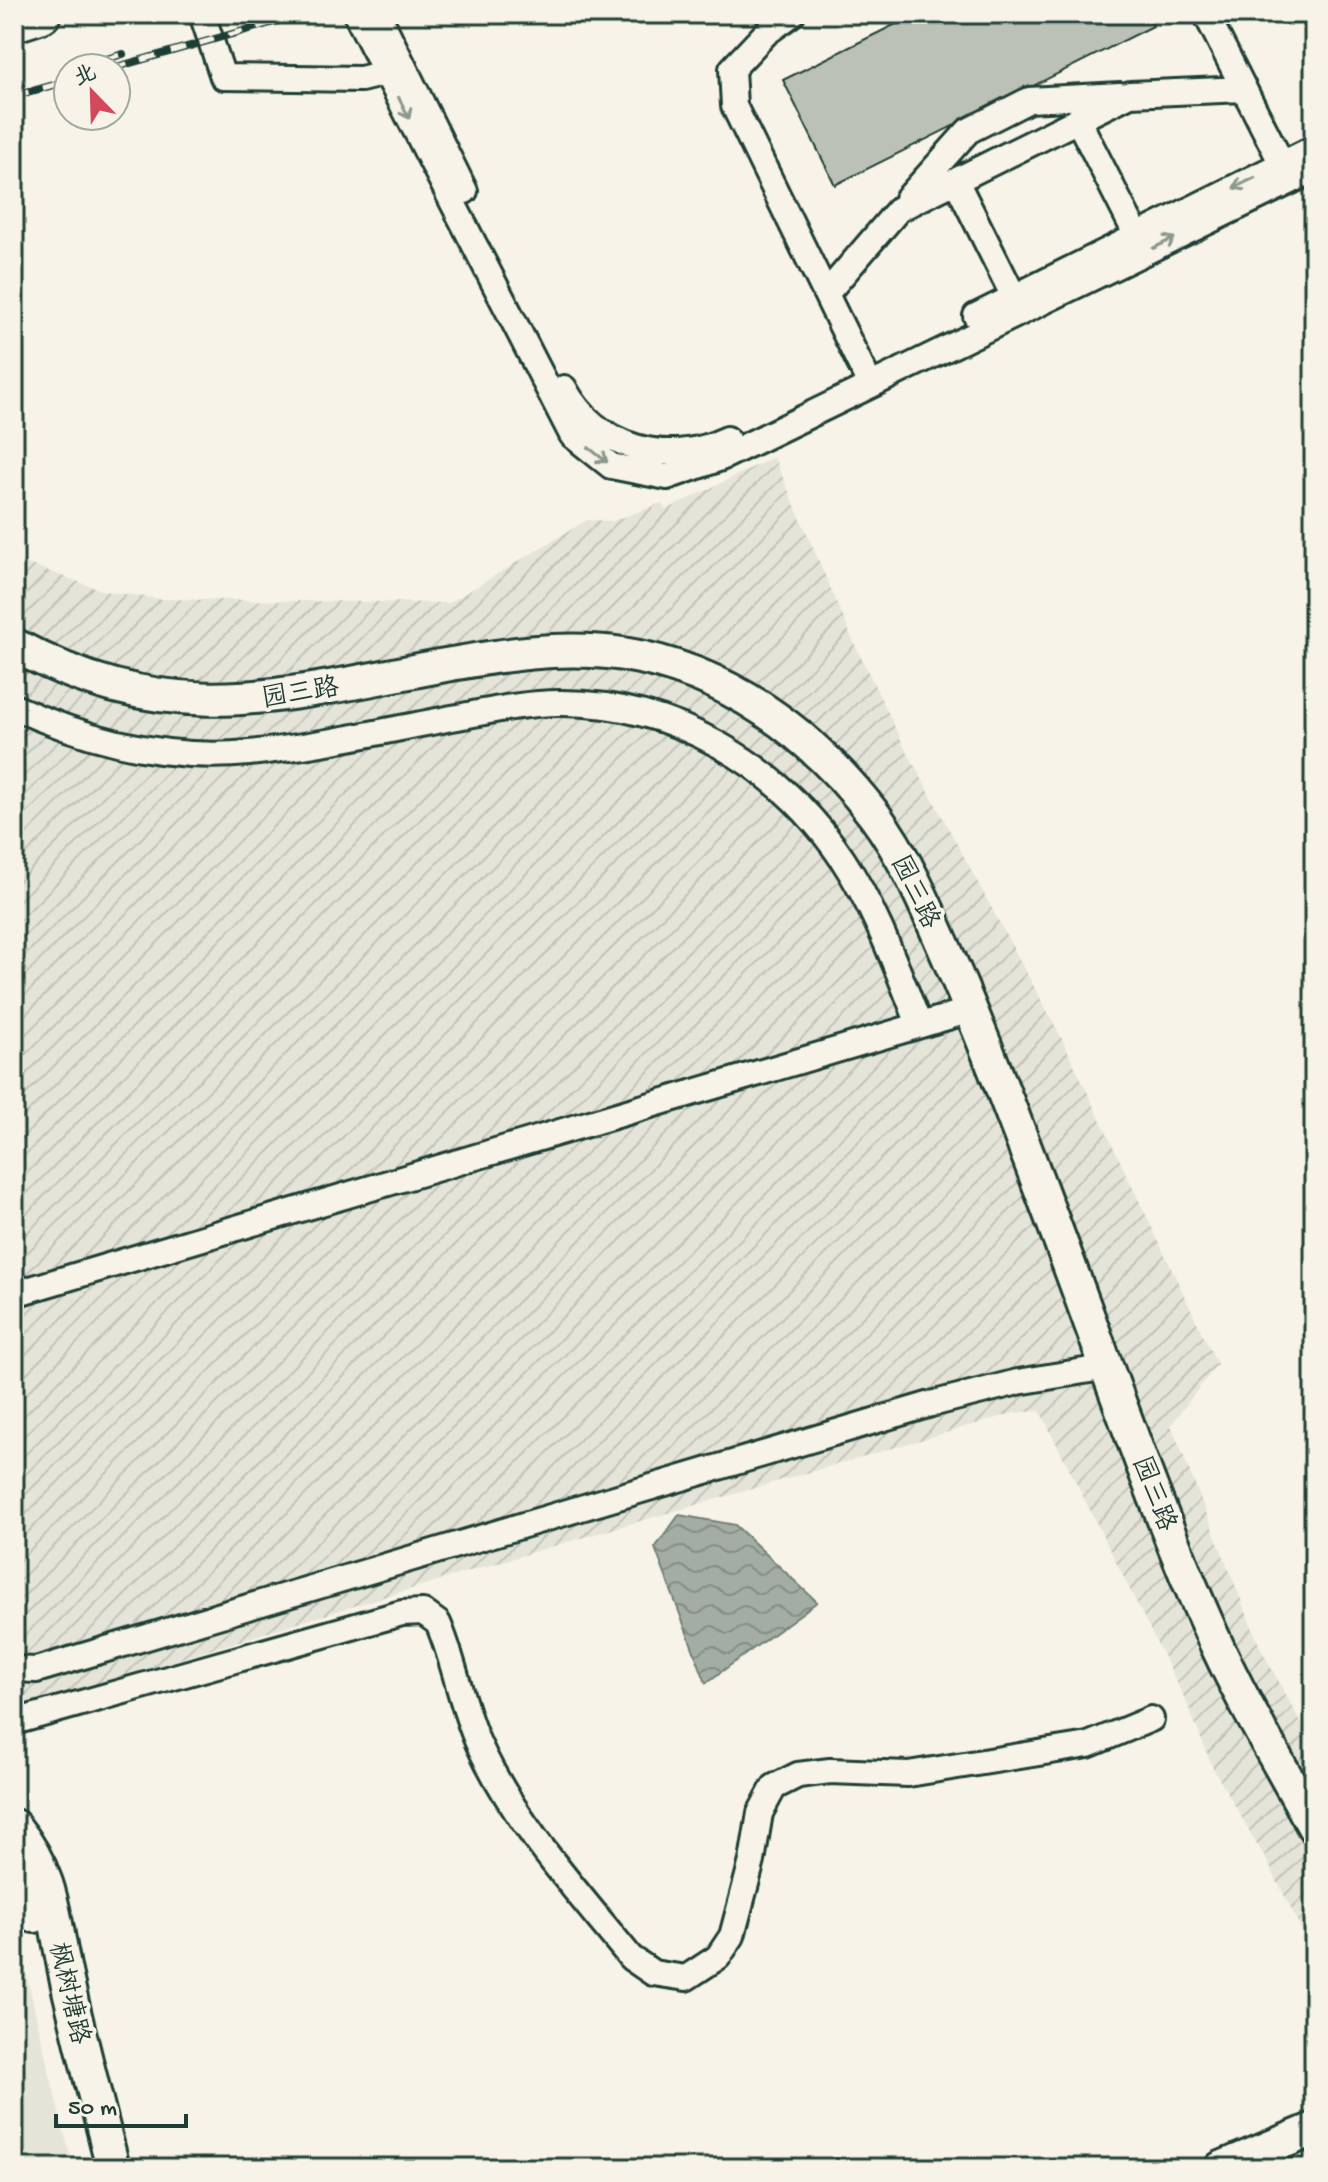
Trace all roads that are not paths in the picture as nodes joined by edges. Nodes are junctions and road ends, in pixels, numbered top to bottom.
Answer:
1 (42, 14) edge
2 (202, 14) edge
3 (356, 14) edge
4 (378, 14) edge
5 (792, 14) edge
6 (1206, 14) edge
7 (14, 23) edge
8 (396, 71) junction
9 (1244, 89) junction
10 (1130, 94) junction
11 (1078, 120) junction
12 (1314, 148) edge
13 (1282, 164) junction
14 (1314, 170) edge
15 (956, 181) junction
16 (899, 209) junction
17 (1137, 236) junction
18 (826, 294) junction
19 (1014, 297) junction
20 (864, 372) junction
21 (14, 621) edge
22 (14, 645) edge
23 (14, 707) edge
24 (971, 1010) junction
25 (919, 1024) junction
26 (14, 1294) edge
27 (1108, 1367) junction
28 (14, 1669) edge
29 (1151, 1719) dead end
30 (14, 1722) edge
31 (1314, 1785) edge
32 (14, 1826) edge
33 (1314, 1827) edge
34 (14, 1863) edge
35 (1314, 2129) edge
36 (1314, 2151) edge
37 (95, 2168) edge
38 (113, 2168) edge
39 (1221, 2168) edge
40 (1276, 2168) edge

1 - 7 highway
2 - 8 street
3 - 8 street
4 - 8 street
5 - 18 street
6 - 9 street
8 -> 14 street
8 - 20 street
9 - 10 street
9 - 13 street
10 - 11 street
10 - 16 street
11 - 15 street
11 - 17 street
12 - 13 street
13 -> 17 street
15 - 16 street
15 - 19 street
16 - 18 street
17 - 19 street
18 - 20 street
19 - 20 street
21 - 31 main road, 园三路
22 - 24 main road, 园三路
23 - 25 street
24 - 25 street
24 - 27 main road, 园三路
25 - 26 street
27 - 28 street
27 - 33 main road, 园三路
29 - 30 street
32 - 38 main road, 枫树塘路
34 - 37 main road, 枫树塘路
35 - 39 main road
36 - 40 main road

